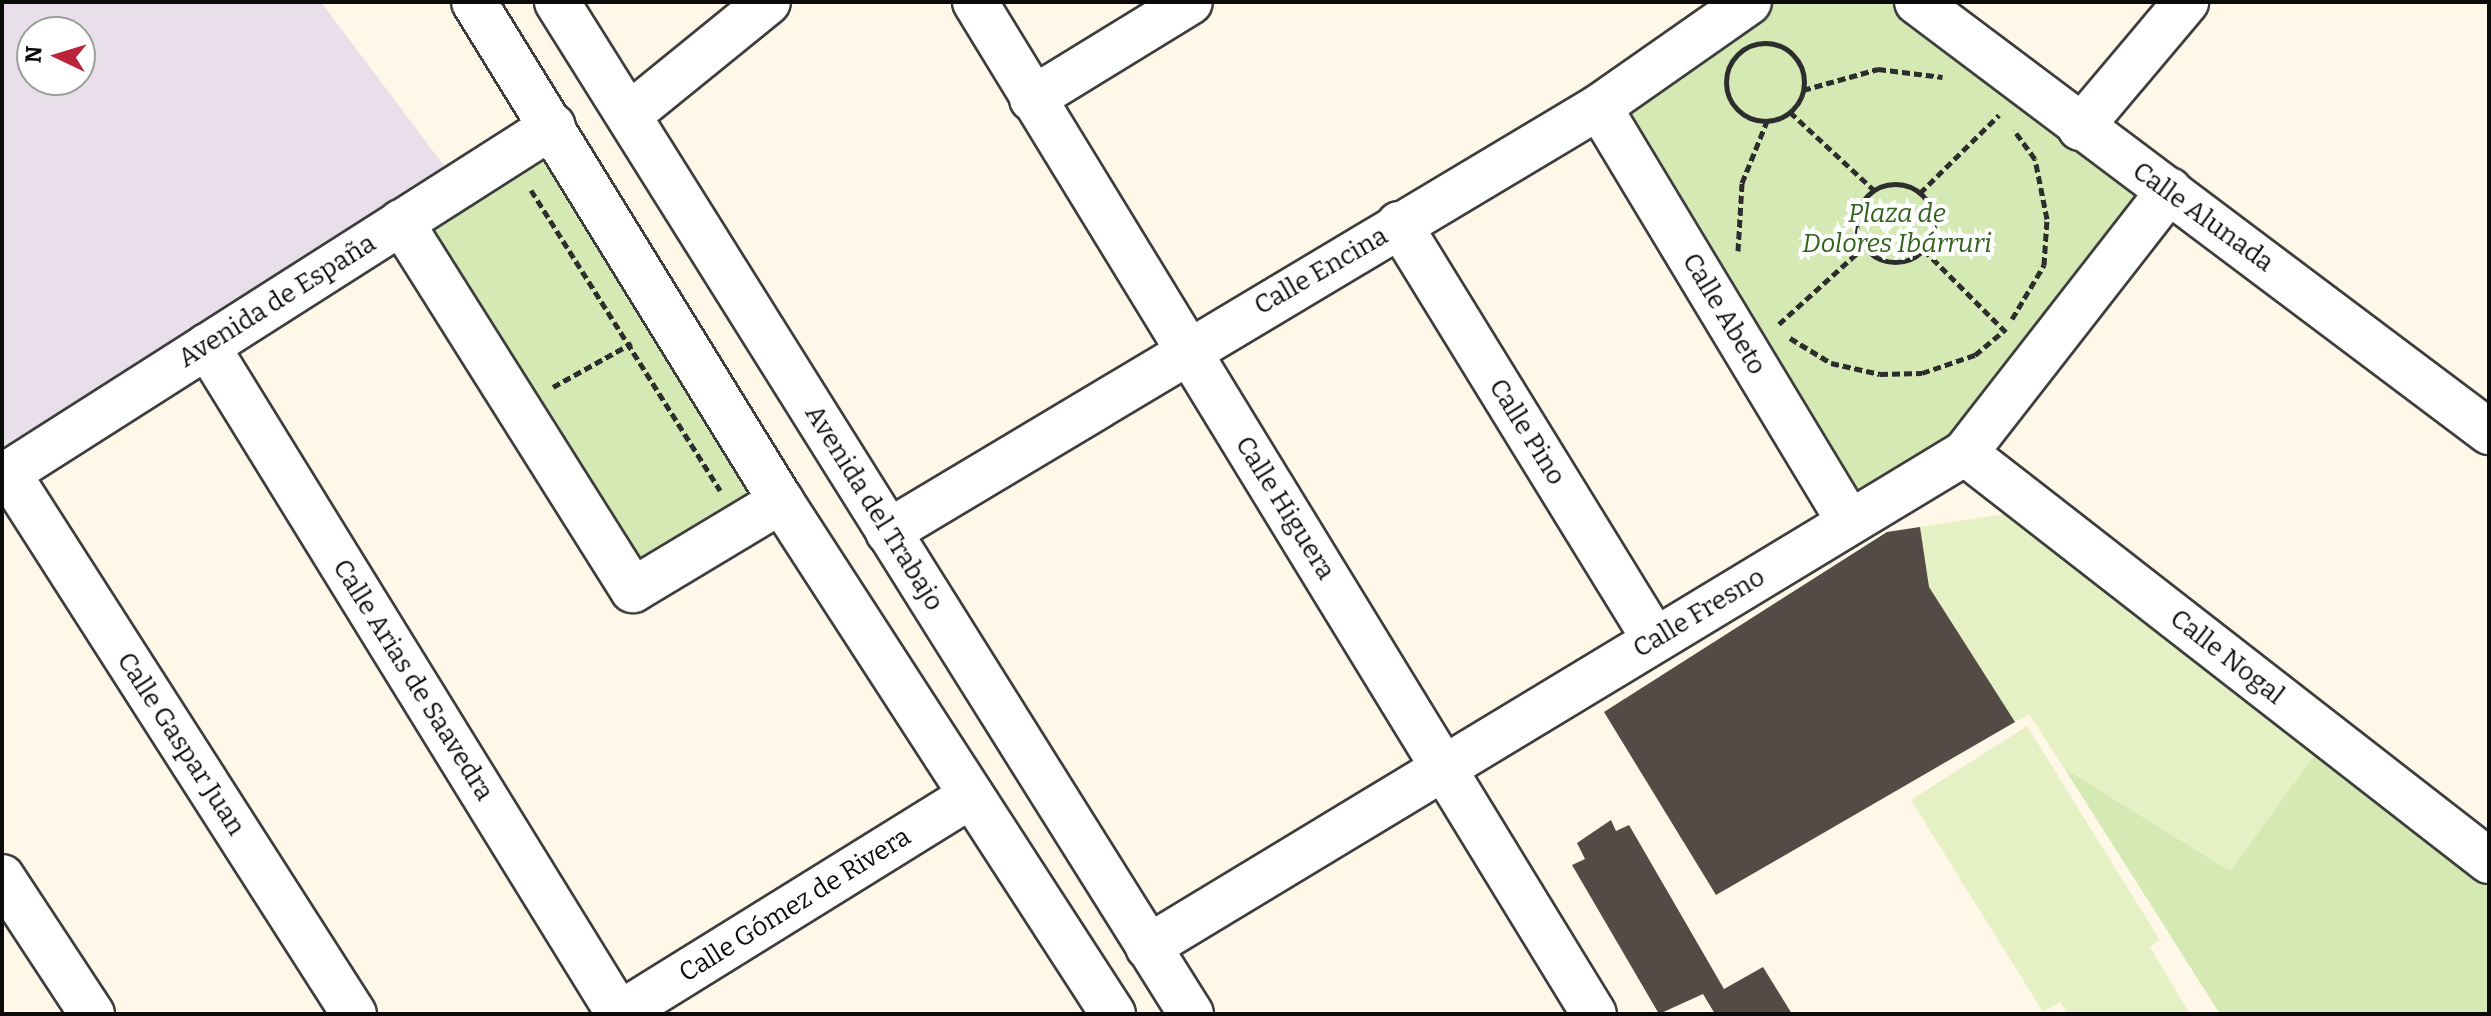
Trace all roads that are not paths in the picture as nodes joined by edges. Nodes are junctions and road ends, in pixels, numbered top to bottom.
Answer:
1 (474, 2) edge
2 (557, 2) edge
3 (768, 2) edge
4 (975, 2) edge
5 (1190, 2) edge
6 (1749, 2) edge
7 (1917, 2) edge
8 (2186, 2) edge
9 (1032, 99) junction
10 (1599, 107) junction
11 (629, 115) junction
12 (553, 126) junction
13 (2080, 128) junction
14 (2170, 190) junction
15 (401, 222) junction
16 (1399, 224) junction
17 (207, 346) junction
18 (1186, 350) junction
19 (2489, 432) edge
20 (1965, 453) junction
21 (5, 475) edge
22 (781, 501) junction
23 (1849, 521) junction
24 (888, 532) junction
25 (1655, 640) junction
26 (1446, 767) junction
27 (970, 796) junction
28 (2489, 861) edge
29 (2, 877) edge
30 (1148, 947) junction
31 (92, 1014) edge
32 (354, 1014) edge
33 (619, 1014) edge
34 (1113, 1014) edge
35 (1191, 1014) edge
36 (1594, 1014) edge

1 - 12 street
2 - 11 street, Avenida del Trabajo
3 - 11 street
4 - 9 street, Calle Higuera
5 - 9 street
6 - 10 street, Calle Encina
7 - 13 street, Calle Alunada
8 - 13 street
9 - 18 street, Calle Higuera
10 - 16 street, Calle Encina
10 - 23 street, Calle Abeto
11 - 24 street, Avenida del Trabajo
12 - 15 street, Avenida de España
12 - 22 street
13 - 14 street, Calle Alunada
14 - 19 street, Calle Alunada
14 - 20 street, Calle Fresno
15 - 17 street, Avenida de España
15 - 22 street
16 - 18 street, Calle Encina
16 - 25 street, Calle Pino
17 - 21 street, Avenida de España
17 - 33 street, Calle Arias de Saavedra
18 - 24 street, Calle Encina
18 - 26 street, Calle Higuera
20 - 23 street, Calle Fresno
20 - 28 street, Calle Nogal
21 - 32 street, Calle Gaspar Juan
22 - 27 street
23 - 25 street, Calle Fresno
24 - 30 street, Avenida del Trabajo
25 - 26 street, Calle Fresno
26 - 30 street, Calle Fresno
26 - 36 street, Calle Higuera
27 - 33 street, Calle Gómez de Rivera
27 - 34 street
29 - 31 street
30 - 35 street, Avenida del Trabajo

